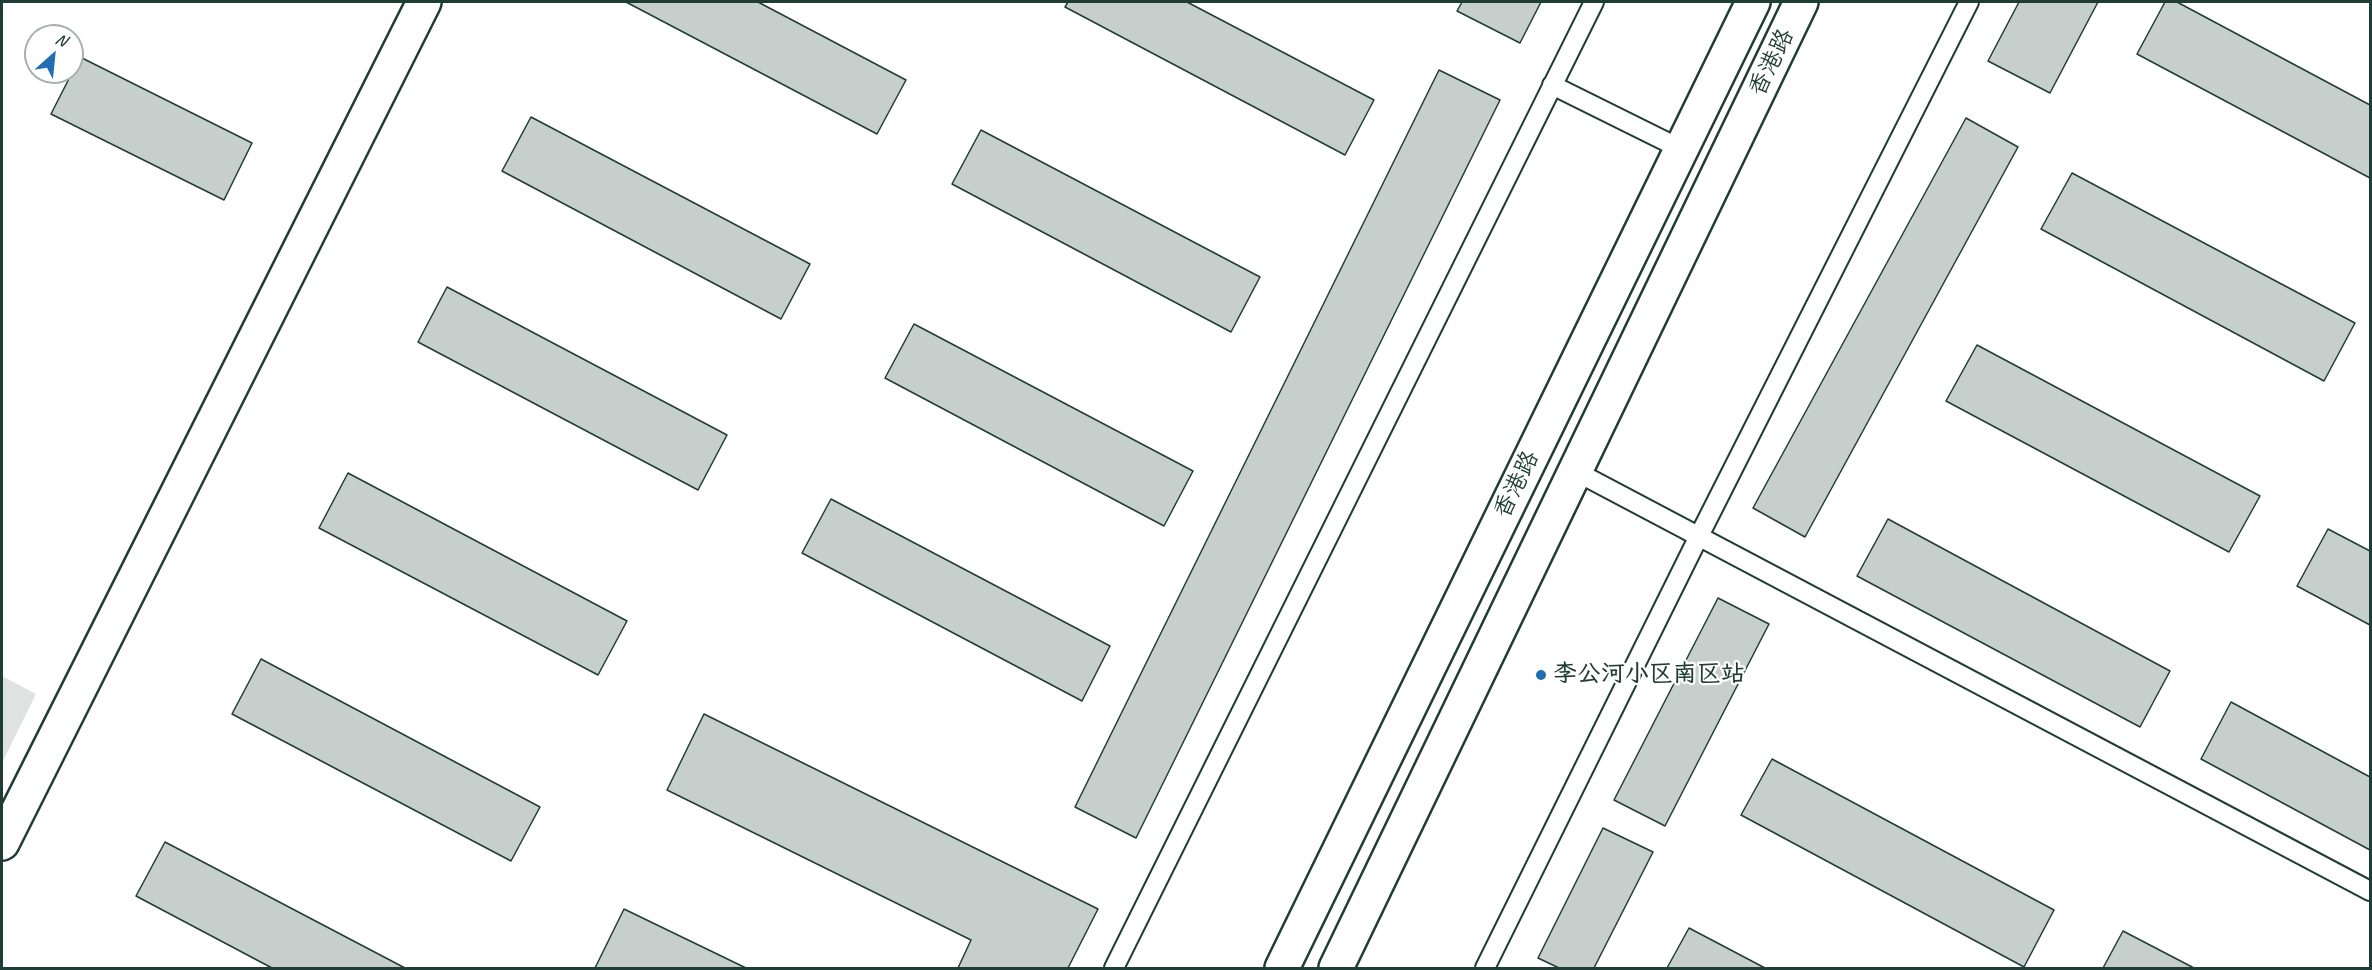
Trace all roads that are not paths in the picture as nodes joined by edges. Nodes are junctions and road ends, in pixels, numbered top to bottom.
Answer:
1 (424, 2) edge
2 (1594, 2) edge
3 (1753, 2) edge
4 (1802, 2) edge
5 (1969, 2) edge
6 (1552, 86) junction
7 (1681, 149) junction
8 (1575, 471) junction
9 (1699, 536) junction
10 (2, 843) edge
11 (2370, 891) edge
12 (1114, 969) edge
13 (1282, 969) edge
14 (1336, 969) edge
15 (1485, 969) edge

1 - 10 main road
2 - 6 lane
3 - 7 main road, 香港路
4 - 8 main road, 香港路
5 - 9 lane
6 - 7 lane
6 - 12 lane
7 - 13 main road, 香港路
8 - 9 lane
8 - 14 main road, 香港路
9 - 11 lane
9 - 15 lane

